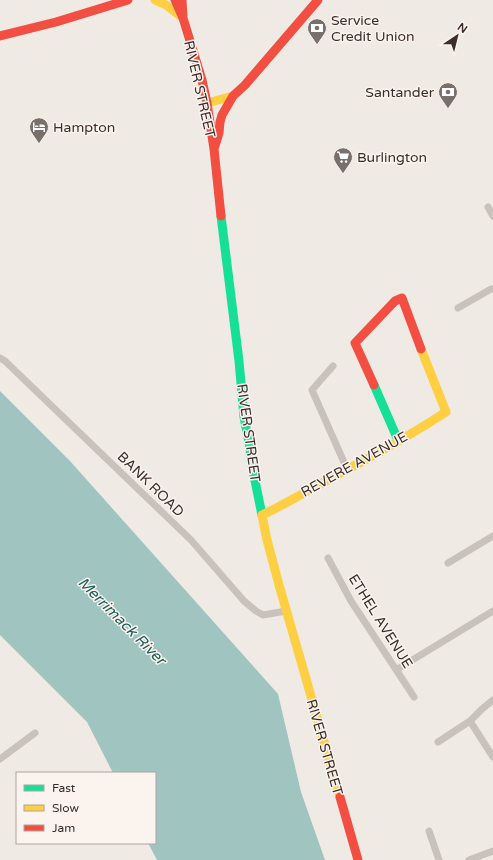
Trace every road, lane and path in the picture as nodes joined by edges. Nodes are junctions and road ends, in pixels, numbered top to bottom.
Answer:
1 (128, 0) edge
2 (156, 0) edge
3 (175, 0) edge
4 (182, 0) edge
5 (318, 0) edge
6 (183, 18) junction
7 (0, 36) edge
8 (233, 96) junction
9 (207, 103) junction
10 (214, 149) junction
11 (488, 207) dead end
12 (493, 216) edge
13 (493, 289) edge
14 (458, 308) dead end
15 (0, 358) edge
16 (332, 366) dead end
17 (398, 440) junction
18 (346, 469) junction
19 (262, 515) junction
20 (493, 536) edge
21 (328, 558) dead end
22 (448, 563) dead end
23 (286, 611) junction
24 (493, 611) edge
25 (396, 670) junction
26 (414, 697) dead end
27 (493, 700) edge
28 (470, 721) junction
29 (35, 733) dead end
30 (438, 742) dead end
31 (493, 757) edge
32 (0, 759) edge
33 (429, 831) dead end
34 (493, 851) edge
35 (358, 860) edge
36 (439, 860) edge
37 (469, 860) edge

1 - 7 main road
2 - 6 main road
3 - 6 main road, RIVER STREET
4 - 6 main road
5 - 8 main road
6 - 9 main road, RIVER STREET
8 - 9 main road
8 - 10 main road
9 - 10 main road, RIVER STREET
10 - 19 main road, RIVER STREET
11 - 12 street
13 - 14 street
15 - 23 street, BANK ROAD
16 - 18 street
17 - 17 main road, REVERE AVENUE
17 - 18 main road, REVERE AVENUE
18 - 19 main road, REVERE AVENUE
19 - 23 main road, RIVER STREET
20 - 22 street
21 - 25 street, ETHEL AVENUE
23 - 35 main road, RIVER STREET
24 - 25 street
25 - 26 street, ETHEL AVENUE
27 - 28 street
28 - 30 street
28 - 31 street
29 - 32 street
33 - 36 street
34 - 37 street

